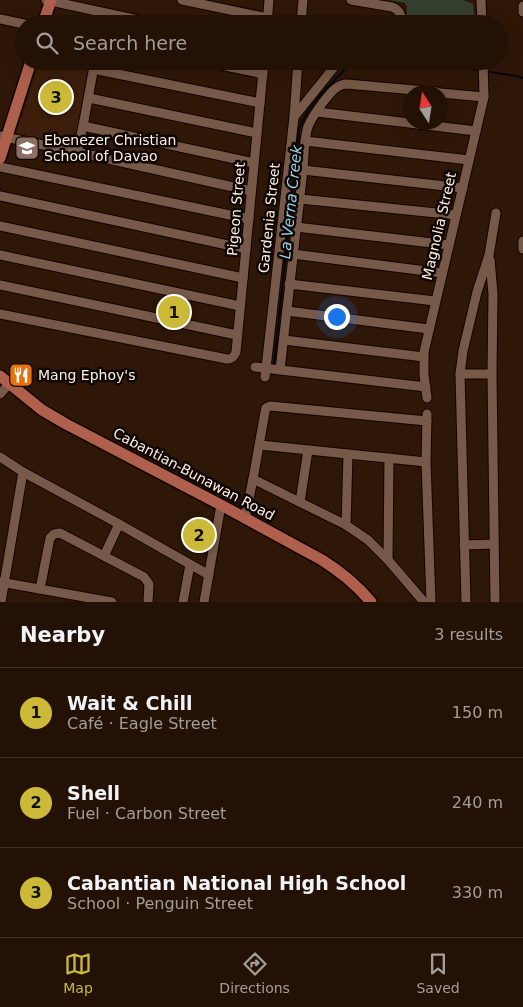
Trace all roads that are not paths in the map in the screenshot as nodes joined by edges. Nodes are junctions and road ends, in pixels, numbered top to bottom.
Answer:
1 (49, 0) edge
2 (182, 0) edge
3 (269, 0) edge
4 (304, 0) edge
5 (351, 0) edge
6 (481, 0) edge
7 (89, 4) edge
8 (523, 6) edge
9 (523, 12) edge
10 (45, 15) edge
11 (126, 15) edge
12 (243, 15) edge
13 (268, 15) edge
14 (303, 15) edge
15 (401, 15) edge
16 (482, 15) edge
17 (0, 19) edge
18 (15, 22) edge
19 (28, 70) edge
20 (93, 70) edge
21 (116, 70) edge
22 (244, 70) edge
23 (263, 70) edge
24 (297, 70) edge
25 (332, 70) edge
26 (483, 70) edge
27 (263, 74) junction
28 (403, 89) edge
29 (448, 94) edge
30 (484, 97) junction
31 (88, 98) junction
32 (260, 103) junction
33 (317, 112) junction
34 (294, 117) junction
35 (83, 126) junction
36 (476, 131) junction
37 (257, 133) junction
38 (3, 137) edge
39 (305, 141) junction
40 (77, 152) junction
41 (0, 158) edge
42 (470, 160) junction
43 (254, 163) junction
44 (0, 167) edge
45 (303, 170) junction
46 (462, 188) junction
47 (251, 191) junction
48 (0, 196) edge
49 (300, 199) junction
50 (496, 213) dead end
51 (456, 215) junction
52 (248, 219) junction
53 (0, 226) edge
54 (296, 227) junction
55 (523, 241) edge
56 (449, 245) junction
57 (246, 249) junction
58 (523, 249) edge
59 (293, 254) junction
60 (0, 255) edge
61 (490, 255) junction
62 (442, 273) junction
63 (243, 278) junction
64 (289, 284) junction
65 (0, 285) edge
66 (477, 292) junction
67 (493, 294) junction
68 (436, 301) junction
69 (240, 306) junction
70 (287, 311) junction
71 (0, 314) edge
72 (429, 329) junction
73 (238, 334) junction
74 (284, 340) junction
75 (424, 357) junction
76 (255, 367) dead end
77 (280, 370) junction
78 (266, 373) junction
79 (460, 374) junction
80 (492, 374) junction
81 (3, 379) edge
82 (426, 387) junction
83 (0, 394) edge
84 (427, 398) dead end
85 (260, 444) junction
86 (308, 450) junction
87 (348, 454) junction
88 (0, 458) edge
89 (388, 458) junction
90 (426, 462) junction
91 (23, 472) junction
92 (253, 480) junction
93 (300, 502) junction
94 (221, 505) junction
95 (245, 518) junction
96 (119, 524) junction
97 (346, 525) junction
98 (494, 544) junction
99 (464, 545) junction
100 (104, 556) junction
101 (388, 560) junction
102 (190, 565) junction
103 (208, 575) junction
104 (2, 583) edge
105 (40, 589) junction
106 (1, 602) edge
107 (112, 602) edge
108 (148, 602) edge
109 (183, 602) edge
110 (204, 602) edge
111 (371, 602) edge
112 (424, 602) edge
113 (431, 602) edge
114 (466, 602) edge
115 (495, 602) edge

1 - 7 street
1 - 10 main road
2 - 12 street
3 - 13 street
4 - 14 street
5 - 15 street
6 - 16 street
7 - 11 street
8 - 9 street
17 - 18 street
19 - 38 main road
20 - 31 street
21 - 32 street
22 - 27 street
23 - 27 street, Pigeon Street
24 - 34 street, Gardenia Street
25 - 34 street
26 - 30 street, Magnolia Street
27 - 32 street, Pigeon Street
28 - 33 street
29 - 30 street
30 - 36 street, Magnolia Street
31 - 35 street
31 - 37 street
32 - 37 street, Pigeon Street
33 - 36 street
33 - 39 street
34 - 78 street, Gardenia Street
35 - 40 street
35 - 43 street
36 - 42 street, Magnolia Street
37 - 43 street, Pigeon Street
38 - 40 street
38 - 41 main road
39 - 42 street
39 - 45 street
40 - 47 street
42 - 46 street, Magnolia Street
43 - 47 street, Pigeon Street
44 - 52 street
45 - 46 street
45 - 49 street
46 - 51 street, Magnolia Street
47 - 52 street, Pigeon Street
48 - 57 street
49 - 51 street
49 - 54 street
50 - 61 street
51 - 56 street, Magnolia Street
52 - 57 street, Pigeon Street
53 - 63 street
54 - 56 street
54 - 59 street
55 - 58 street
56 - 62 street, Magnolia Street
57 - 63 street, Pigeon Street
59 - 62 street
59 - 64 street
60 - 69 street
61 - 66 street
61 - 67 street
62 - 68 street, Magnolia Street
63 - 69 street, Pigeon Street
64 - 68 street
64 - 70 street
65 - 73 street
66 - 67 street
66 - 79 street
67 - 80 street
68 - 72 street, Magnolia Street
69 - 73 street, Pigeon Street
70 - 72 street
70 - 74 street
71 - 73 street, Pigeon Street
72 - 75 street, Magnolia Street
74 - 75 street
74 - 77 street
75 - 82 street, Magnolia Street
76 - 78 street
77 - 78 street
77 - 82 street
79 - 80 street
79 - 99 street
80 - 98 street
81 - 83 street
81 - 94 main road, Cabantian-Bunawan Road
82 - 84 street, Magnolia Street
85 - 86 street
85 - 90 street
85 - 92 street
86 - 87 street
86 - 93 street
87 - 89 street
87 - 97 street
88 - 91 street
89 - 90 street
89 - 101 street
90 - 113 street
91 - 96 street
91 - 104 street
92 - 93 street
92 - 95 street
93 - 97 street
94 - 95 main road, Cabantian-Bunawan Road
94 - 103 street
95 - 111 main road, Cabantian-Bunawan Road
96 - 100 street
96 - 102 street
97 - 101 street
98 - 99 street
98 - 115 street
99 - 114 street
100 - 105 street
100 - 108 street
101 - 112 street
102 - 103 street
102 - 109 street
103 - 110 street
104 - 105 street
104 - 106 street
105 - 107 street

